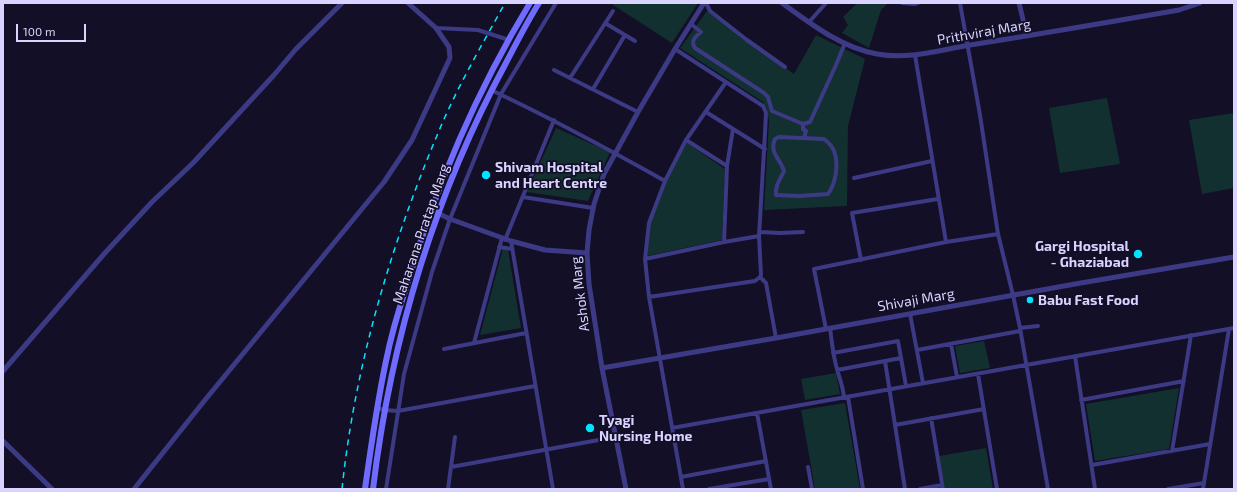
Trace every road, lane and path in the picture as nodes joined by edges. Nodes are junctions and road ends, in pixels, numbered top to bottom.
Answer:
1 (342, 3) edge
2 (408, 3) edge
3 (530, 3) edge
4 (539, 3) edge
5 (556, 3) edge
6 (705, 3) edge
7 (782, 3) edge
8 (826, 3) edge
9 (902, 3) edge
10 (918, 3) edge
11 (960, 3) edge
12 (1019, 3) edge
13 (1200, 3) edge
14 (613, 11) dead end
15 (809, 22) junction
16 (606, 24) junction
17 (690, 24) junction
18 (436, 28) junction
19 (625, 35) junction
20 (1028, 36) junction
21 (509, 40) junction
22 (635, 41) dead end
23 (844, 43) junction
24 (968, 45) junction
25 (675, 49) junction
26 (915, 55) junction
27 (785, 67) dead end
28 (554, 70) dead end
29 (570, 78) junction
30 (726, 82) junction
31 (593, 89) junction
32 (491, 90) junction
33 (501, 94) junction
34 (638, 112) junction
35 (706, 112) junction
36 (554, 120) junction
37 (803, 124) junction
38 (733, 129) junction
39 (804, 138) junction
40 (686, 140) junction
41 (765, 149) junction
42 (616, 153) junction
43 (932, 161) junction
44 (727, 166) junction
45 (854, 178) dead end
46 (666, 181) junction
47 (523, 197) junction
48 (938, 199) junction
49 (593, 208) junction
50 (431, 210) junction
51 (438, 212) junction
52 (450, 219) junction
53 (803, 232) dead end
54 (759, 234) junction
55 (998, 234) junction
56 (506, 240) junction
57 (724, 242) junction
58 (946, 242) junction
59 (499, 246) junction
60 (512, 249) junction
61 (587, 253) junction
62 (1234, 256) edge
63 (645, 259) junction
64 (861, 260) junction
65 (760, 277) junction
66 (1013, 295) junction
67 (649, 298) junction
68 (910, 314) junction
69 (1038, 326) dead end
70 (1232, 328) edge
71 (828, 329) junction
72 (1020, 330) junction
73 (526, 332) junction
74 (1191, 336) junction
75 (776, 338) junction
76 (474, 343) junction
77 (950, 344) junction
78 (444, 349) dead end
79 (917, 350) junction
80 (834, 353) junction
81 (1074, 356) junction
82 (659, 358) junction
83 (901, 358) junction
84 (885, 361) junction
85 (1027, 364) junction
86 (602, 368) junction
87 (837, 370) junction
88 (3, 371) edge
89 (978, 374) junction
90 (957, 377) junction
91 (1184, 381) junction
92 (923, 383) junction
93 (536, 386) junction
94 (906, 386) junction
95 (889, 389) junction
96 (846, 397) junction
97 (1081, 400) junction
98 (377, 408) junction
99 (984, 409) junction
100 (384, 410) junction
101 (398, 411) junction
102 (757, 413) junction
103 (931, 418) junction
104 (895, 425) junction
105 (672, 428) junction
106 (455, 437) dead end
107 (615, 437) junction
108 (3, 441) edge
109 (1210, 444) junction
110 (546, 449) junction
111 (1172, 451) junction
112 (766, 461) junction
113 (1092, 465) junction
114 (451, 467) junction
115 (808, 467) dead end
116 (681, 477) junction
117 (769, 479) junction
118 (1204, 483) junction
119 (942, 487) edge
120 (52, 489) edge
121 (134, 489) edge
122 (365, 489) edge
123 (373, 489) edge
124 (386, 489) edge
125 (448, 489) edge
126 (553, 489) edge
127 (626, 489) edge
128 (683, 489) edge
129 (709, 489) edge
130 (771, 489) edge
131 (812, 489) edge
132 (863, 489) edge
133 (905, 489) edge
134 (920, 489) edge
135 (997, 489) edge
136 (1048, 489) edge
137 (1095, 489) edge
138 (1168, 489) edge
139 (1203, 489) edge

1 - 88 street
2 - 18 street
3 - 21 main road, Maharana Pratap Marg
4 - 32 main road, Maharana Pratap Marg
5 - 33 street
6 - 17 street, Ashok Marg
6 - 27 street
7 - 15 street, Prithviraj Marg
8 - 15 street
9 - 10 street
11 - 24 street
12 - 20 street
13 - 20 street, Prithviraj Marg
14 - 16 street
15 - 23 street, Prithviraj Marg
16 - 19 street
16 - 29 street
17 - 25 street, Ashok Marg
17 - 37 street
18 - 21 street
18 - 121 street
19 - 22 street
19 - 31 street
20 - 24 street, Prithviraj Marg
21 - 50 main road, Maharana Pratap Marg
23 - 26 street, Prithviraj Marg
23 - 37 street
24 - 26 street, Prithviraj Marg
24 - 55 street
25 - 30 street
25 - 34 street, Ashok Marg
26 - 43 street
28 - 29 street
29 - 31 street
30 - 35 street
30 - 41 street
31 - 34 street
32 - 33 street
32 - 51 main road, Maharana Pratap Marg
33 - 36 street
33 - 52 street
34 - 42 street, Ashok Marg
35 - 38 street
35 - 40 street
36 - 42 street
36 - 47 street
37 - 39 street
38 - 41 street
38 - 44 street
39 - 39 street
40 - 44 street
40 - 46 street
41 - 54 street
42 - 46 street
42 - 49 street, Ashok Marg
43 - 45 street
43 - 48 street
44 - 57 street
46 - 63 street
47 - 49 street
47 - 56 street
48 - 58 street
48 - 64 street
49 - 61 street, Ashok Marg
50 - 51 street
50 - 98 main road, Maharana Pratap Marg
51 - 52 street
51 - 100 main road, Maharana Pratap Marg
52 - 56 street
52 - 101 street
53 - 54 street
54 - 57 street
54 - 65 street
55 - 58 street
55 - 66 street
56 - 59 street
56 - 60 street
56 - 61 street
57 - 63 street
58 - 64 street
59 - 60 street
59 - 76 street
60 - 73 street
61 - 86 street, Ashok Marg
62 - 66 street, Shivaji Marg
63 - 67 street
64 - 71 street
65 - 67 street
65 - 75 street
66 - 68 street, Shivaji Marg
66 - 72 street
67 - 82 street
68 - 71 street, Shivaji Marg
68 - 79 street
69 - 72 street
70 - 74 street
70 - 109 street
71 - 75 street, Shivaji Marg
71 - 80 street
72 - 77 street
72 - 85 street
73 - 76 street
73 - 93 street
74 - 81 street
74 - 91 street
75 - 82 street, Shivaji Marg
76 - 78 street
77 - 79 street
77 - 90 street
79 - 92 street
80 - 83 street
80 - 87 street
81 - 85 street
81 - 97 street
82 - 86 street, Shivaji Marg
82 - 105 street
83 - 84 street
83 - 94 street
84 - 87 street
84 - 95 street
85 - 89 street
85 - 136 street
86 - 107 street, Ashok Marg
87 - 96 street
89 - 90 street
89 - 99 street
90 - 92 street
91 - 97 street
91 - 111 street
92 - 94 street
93 - 101 street
93 - 110 street
94 - 95 street
95 - 96 street
95 - 104 street
96 - 102 street
96 - 132 street
97 - 113 street
98 - 100 street
98 - 122 main road, Maharana Pratap Marg
99 - 103 street
99 - 135 street
100 - 101 street
100 - 123 main road, Maharana Pratap Marg
101 - 124 street
102 - 105 street
102 - 112 street
103 - 104 street
103 - 119 street
104 - 133 street
105 - 116 street
106 - 114 street
107 - 110 street
107 - 127 street, Ashok Marg
108 - 120 street
109 - 111 street
109 - 118 street
110 - 114 street
110 - 126 street
111 - 113 street
112 - 116 street
112 - 117 street
113 - 137 street
114 - 125 street
115 - 131 street
116 - 128 street
117 - 129 street
117 - 130 street
118 - 138 street
118 - 139 street
119 - 134 street

